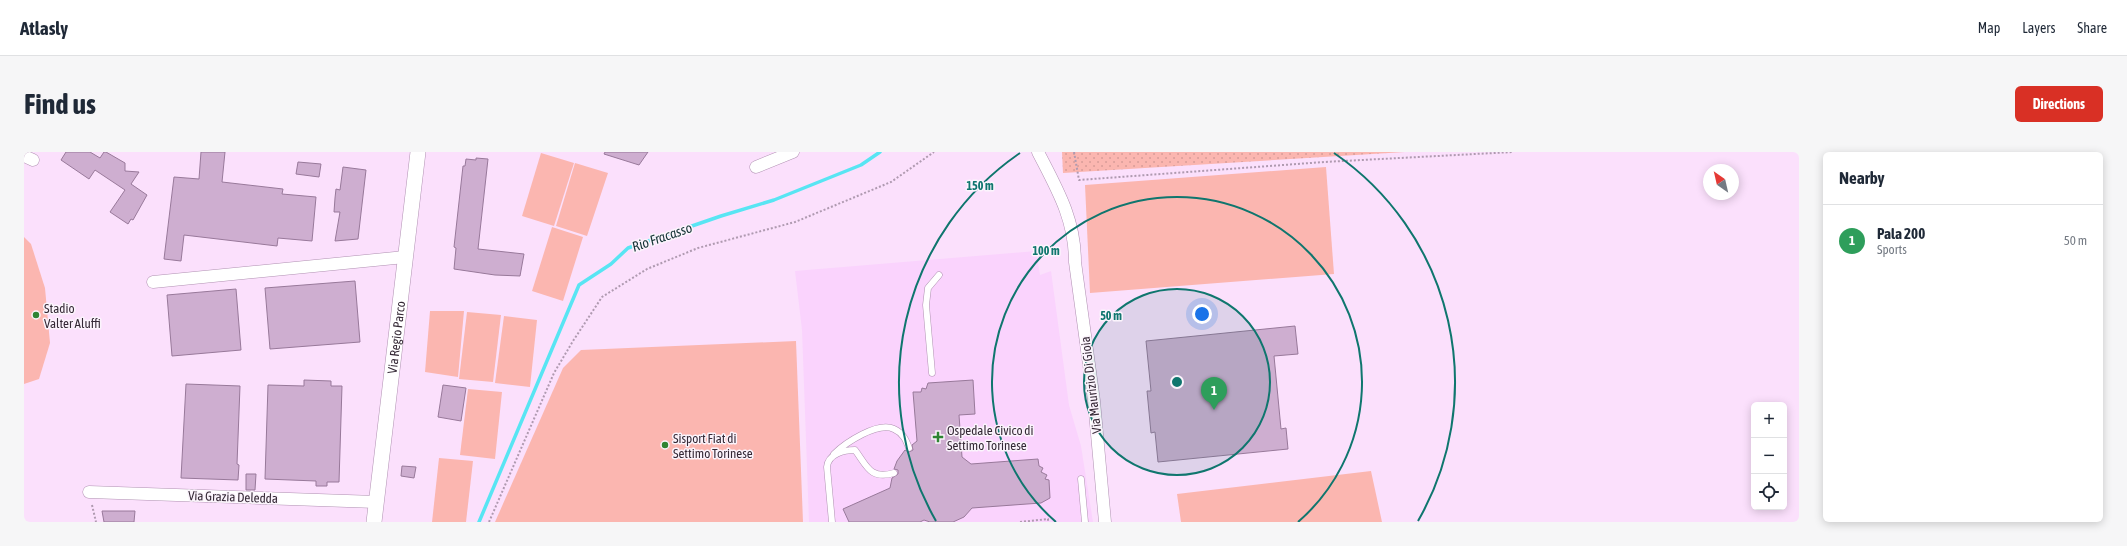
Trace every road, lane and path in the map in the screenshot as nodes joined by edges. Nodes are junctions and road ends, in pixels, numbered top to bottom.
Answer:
1 (418, 152) edge
2 (793, 152) edge
3 (934, 152) edge
4 (1038, 152) edge
5 (1074, 152) edge
6 (1513, 152) edge
7 (756, 167) dead end
8 (405, 258) junction
9 (939, 275) dead end
10 (153, 282) dead end
11 (932, 373) dead end
12 (908, 448) dead end
13 (833, 456) junction
14 (894, 473) dead end
15 (1081, 479) dead end
16 (90, 492) joint
17 (376, 502) junction
18 (96, 522) edge
19 (374, 522) edge
20 (489, 522) edge
21 (832, 522) edge
22 (1020, 522) edge
23 (1048, 522) edge
24 (1085, 522) edge
25 (1105, 522) edge

1 - 8 street, Via Regio Parco
2 - 7 street
3 - 20 path
4 - 25 street, Via Maurizio Di Gioia
5 - 6 path
8 - 10 street
8 - 17 street, Via Regio Parco
9 - 11 lane
12 - 13 lane
13 - 14 lane
13 - 21 lane
15 - 24 lane
16 - 17 street, Via Grazia Deledda
16 - 18 path
17 - 19 street, Via Regio Parco
22 - 23 path

